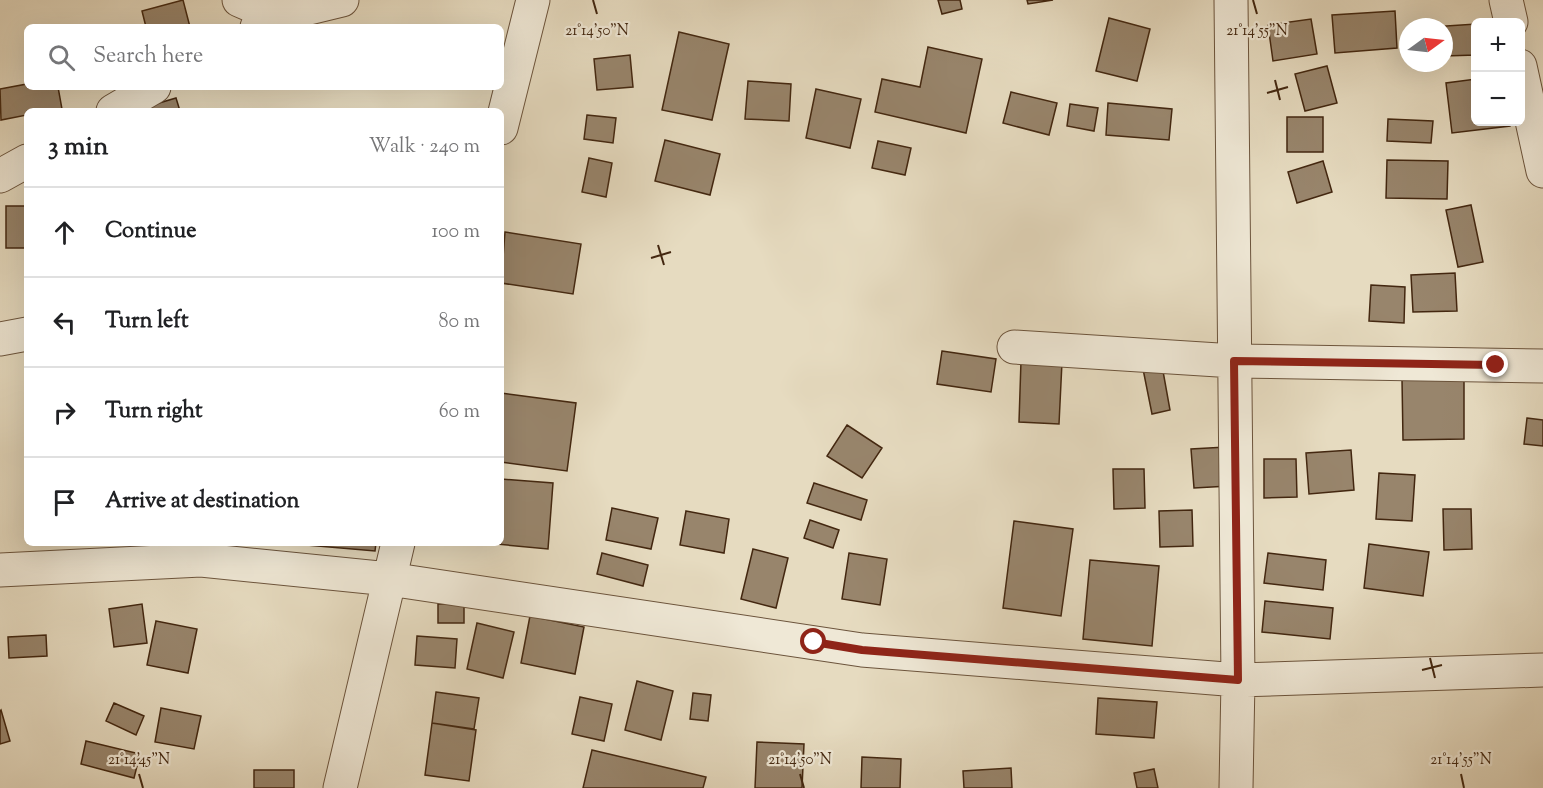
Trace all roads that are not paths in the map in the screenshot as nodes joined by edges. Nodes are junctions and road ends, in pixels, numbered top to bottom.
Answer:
1 (239, 0) edge
2 (342, 0) edge
3 (533, 0) edge
4 (1231, 0) edge
5 (1506, 0) edge
6 (1510, 18) edge
7 (266, 22) edge
8 (1522, 72) edge
9 (149, 90) edge
10 (118, 108) edge
11 (504, 116) edge
12 (24, 163) edge
13 (1543, 171) edge
14 (0, 177) edge
15 (24, 335) edge
16 (0, 339) edge
17 (1014, 347) dead end
18 (1234, 361) junction
19 (1543, 366) edge
20 (397, 546) edge
21 (0, 570) edge
22 (389, 579) junction
23 (1543, 670) edge
24 (1238, 680) junction
25 (340, 788) edge
26 (1236, 788) edge

1 - 7 street
2 - 7 street
3 - 11 street
4 - 18 street
5 - 6 street
8 - 13 street
9 - 10 street
12 - 14 street
15 - 16 street
17 - 18 street
18 - 19 street
18 - 24 street
20 - 22 street
21 - 22 street
22 - 24 street
22 - 25 street
23 - 24 street
24 - 26 street

